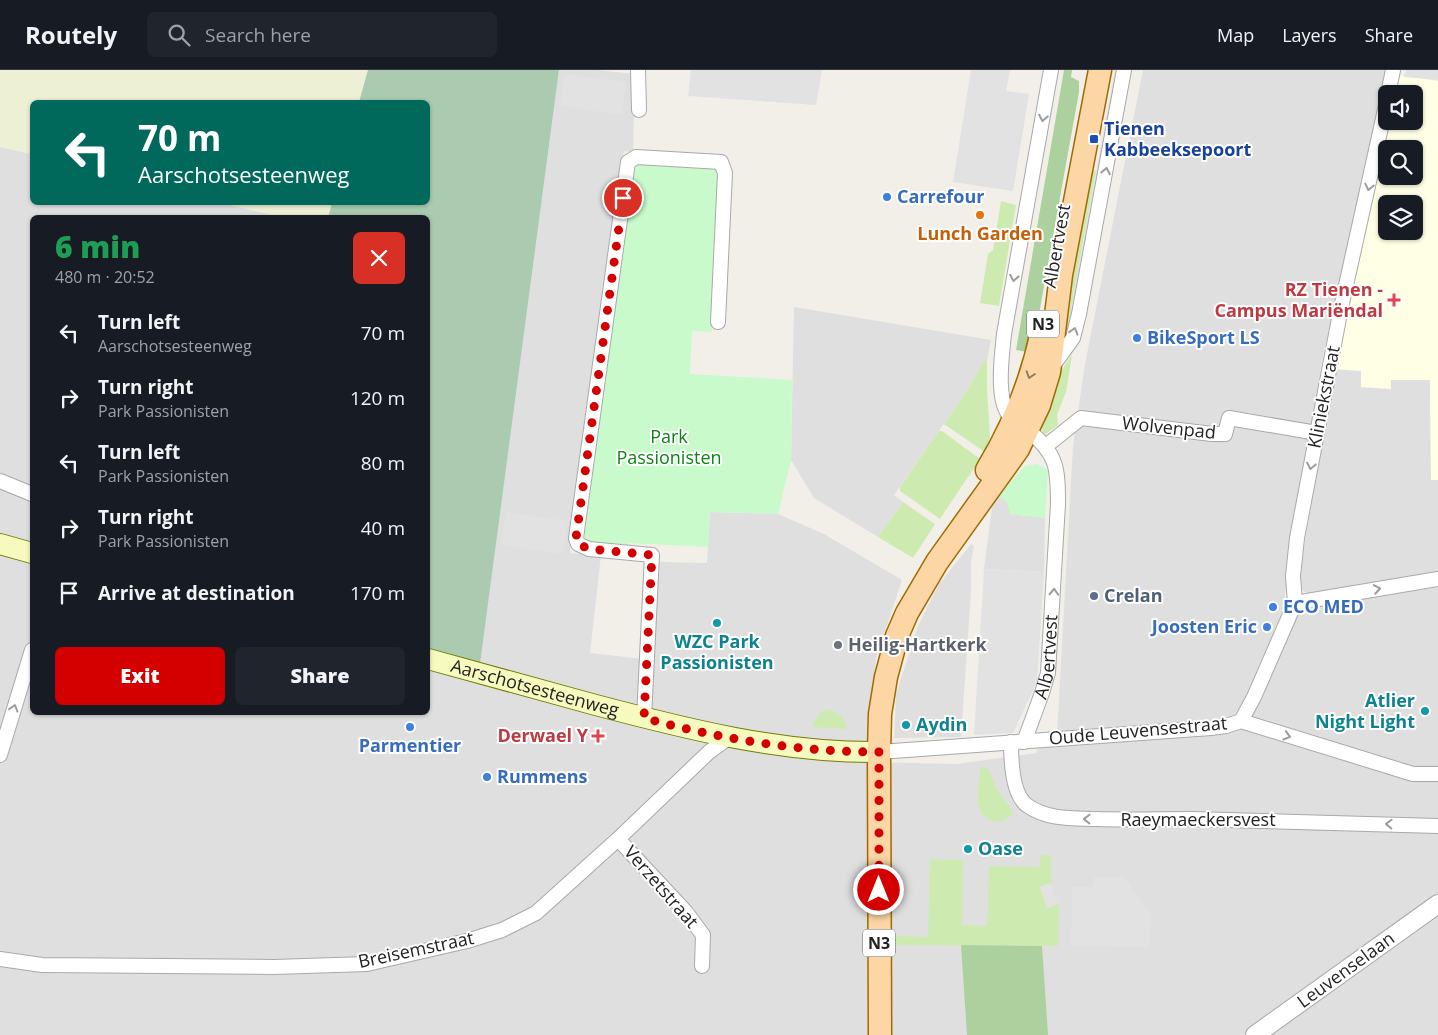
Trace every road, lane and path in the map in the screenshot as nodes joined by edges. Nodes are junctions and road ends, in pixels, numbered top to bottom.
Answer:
1 (638, 70) edge
2 (1051, 70) edge
3 (1090, 70) edge
4 (1100, 70) edge
5 (1124, 70) edge
6 (1393, 70) edge
7 (1390, 85) edge
8 (639, 110) dead end
9 (1380, 130) edge
10 (718, 322) dead end
11 (1049, 372) junction
12 (1021, 425) junction
13 (1317, 433) junction
14 (1046, 446) junction
15 (0, 481) edge
16 (30, 493) edge
17 (0, 544) edge
18 (30, 552) edge
19 (1438, 579) edge
20 (1295, 603) junction
21 (906, 613) junction
22 (30, 657) edge
23 (430, 660) edge
24 (644, 718) junction
25 (1241, 721) junction
26 (728, 738) junction
27 (1017, 742) junction
28 (879, 752) junction
29 (0, 755) edge
30 (1438, 774) edge
31 (1438, 826) edge
32 (618, 839) junction
33 (1438, 904) edge
34 (0, 958) edge
35 (702, 966) dead end
36 (880, 1035) edge
37 (1255, 1035) edge

1 - 8 street
2 -> 12 street, Albertvest
3 -> 12 main road, Albertvest / N3
4 - 11 main road, Albertvest / N3
11 -> 5 street, Albertvest
6 - 7 street
9 -> 13 street, Kliniekstraat
10 - 24 street
11 - 12 main road, Albertvest / N3
12 - 14 street, Albertvest
12 - 21 main road, Albertvest / N3
12 - 21 main road, Albertvest / N3
13 - 14 street, Wolvenpad
13 -> 20 street, Kliniekstraat
27 -> 14 street, Albertvest
15 - 16 street
17 - 18 main road
20 -> 19 street
20 - 25 street, Oude Leuvensestraat
21 - 28 main road, N3
29 -> 22 street
23 - 24 main road, Aarschotsesteenweg
24 - 26 main road, Aarschotsesteenweg
25 - 27 street, Oude Leuvensestraat
25 -> 30 street
26 - 28 main road, Aarschotsesteenweg
26 - 32 street, Breisemstraat
27 - 28 street, Oude Leuvensestraat
31 -> 27 street, Raeymaeckersvest
28 - 36 main road, N3
32 - 34 street, Breisemstraat
32 - 35 street, Verzetstraat
33 - 37 street, Leuvenselaan

